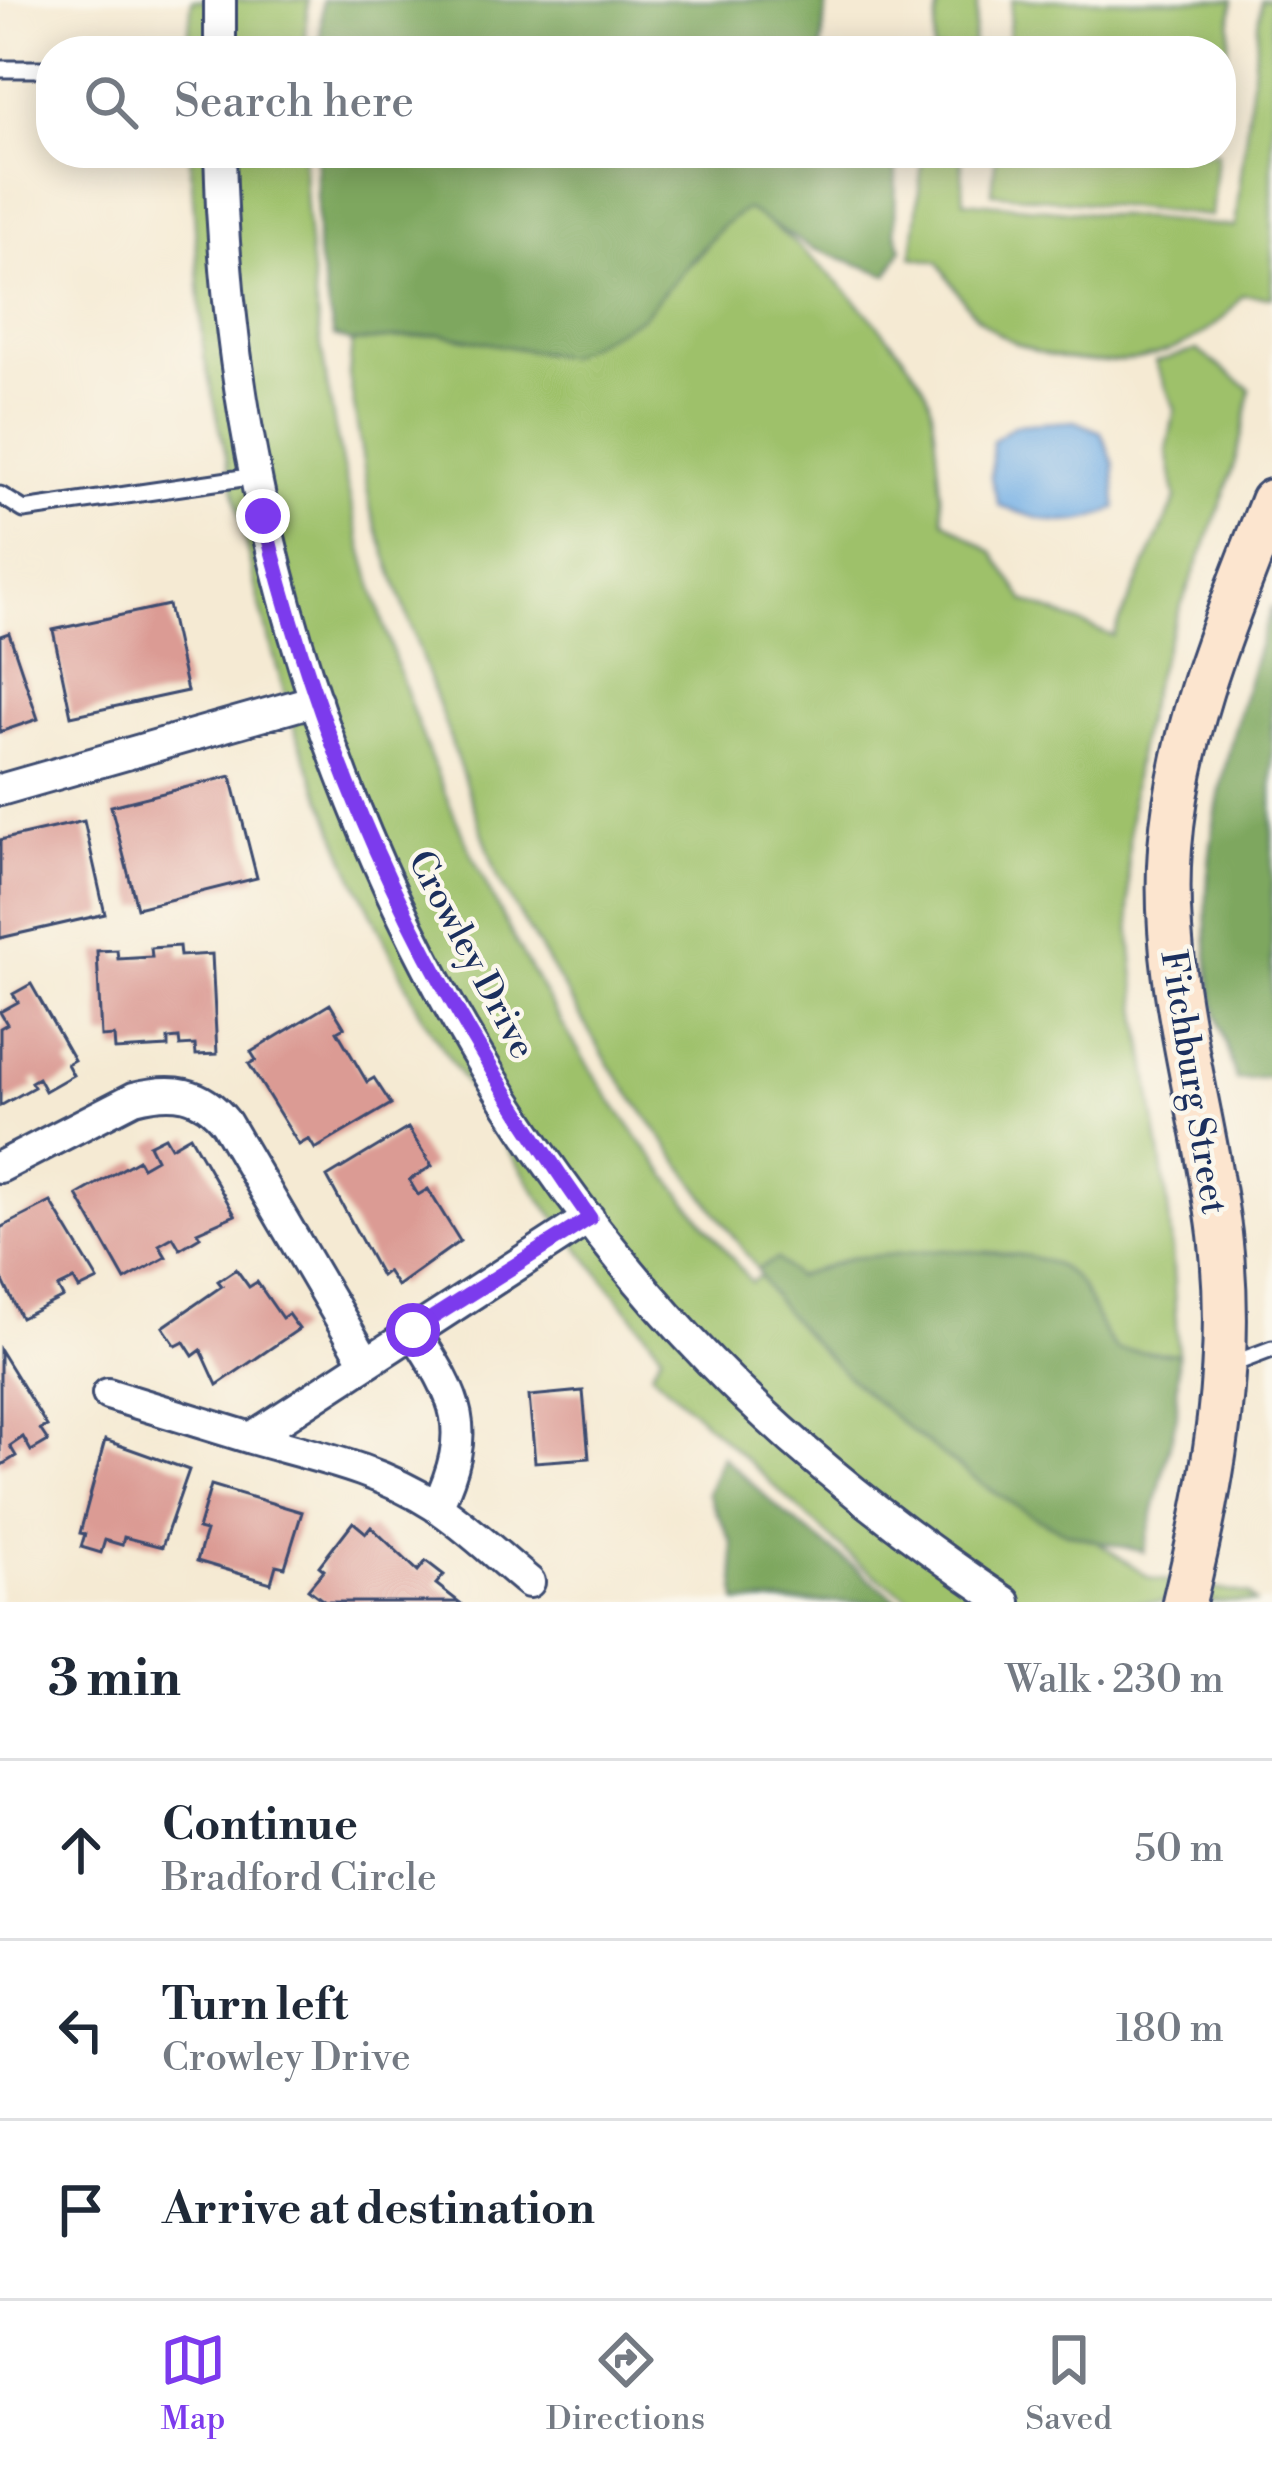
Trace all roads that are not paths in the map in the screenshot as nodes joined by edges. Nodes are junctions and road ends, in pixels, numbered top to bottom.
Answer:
1 (220, 0) edge
2 (220, 36) edge
3 (0, 69) edge
4 (36, 69) edge
5 (221, 168) edge
6 (256, 476) junction
7 (0, 495) edge
8 (1272, 501) edge
9 (316, 700) junction
10 (0, 790) edge
11 (0, 1167) edge
12 (590, 1218) junction
13 (413, 1330) junction
14 (1272, 1349) edge
15 (366, 1362) junction
16 (1225, 1368) junction
17 (108, 1394) dead end
18 (251, 1438) junction
19 (437, 1507) junction
20 (529, 1582) dead end
21 (1004, 1602) edge
22 (1184, 1602) edge

1 - 2 street
3 - 4 lane
5 - 6 street, Crowley Drive
6 - 7 lane
6 - 9 street, Crowley Drive
8 - 16 street, Fitchburg Street
9 - 10 street
9 - 12 street, Crowley Drive
11 - 15 street
12 - 13 street
12 - 21 street, Crowley Drive
13 - 15 street
13 - 19 street
14 - 16 lane
15 - 18 street
16 - 22 street, Fitchburg Street
17 - 18 street
18 - 19 street
19 - 20 street

